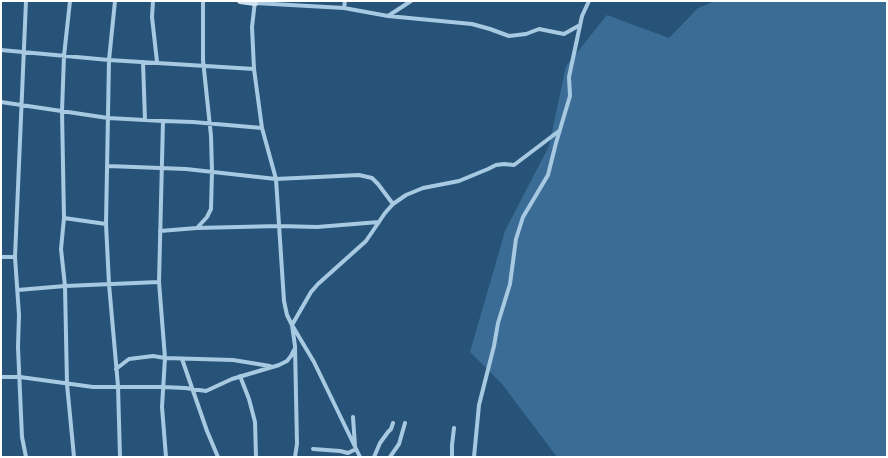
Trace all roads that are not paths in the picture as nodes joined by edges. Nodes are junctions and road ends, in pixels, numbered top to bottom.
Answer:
1 (26, 1) edge
2 (70, 1) edge
3 (116, 1) edge
4 (153, 1) edge
5 (203, 1) edge
6 (240, 1) edge
7 (322, 1) edge
8 (345, 1) edge
9 (411, 1) edge
10 (589, 1) edge
11 (255, 2) edge
12 (324, 7) junction
13 (344, 8) junction
14 (388, 16) junction
15 (580, 25) junction
16 (1, 50) edge
17 (24, 51) junction
18 (64, 56) junction
19 (109, 60) junction
20 (143, 62) junction
21 (157, 62) junction
22 (204, 66) junction
23 (254, 69) junction
24 (1, 102) edge
25 (22, 104) junction
26 (62, 111) junction
27 (108, 118) junction
28 (145, 120) junction
29 (163, 121) junction
30 (210, 123) junction
31 (262, 128) junction
32 (559, 131) junction
33 (108, 166) junction
34 (162, 169) junction
35 (212, 171) junction
36 (276, 178) junction
37 (393, 204) junction
38 (64, 218) junction
39 (379, 222) junction
40 (106, 224) junction
41 (279, 226) junction
42 (197, 228) junction
43 (160, 231) junction
44 (1, 257) edge
45 (15, 257) junction
46 (159, 282) junction
47 (109, 284) junction
48 (65, 286) junction
49 (18, 290) junction
50 (292, 324) junction
51 (295, 346) junction
52 (165, 358) junction
53 (182, 359) junction
54 (272, 366) junction
55 (116, 369) junction
56 (1, 376) edge
57 (240, 376) junction
58 (20, 377) junction
59 (67, 384) junction
60 (118, 386) junction
61 (163, 386) junction
62 (192, 389) junction
63 (353, 417) dead end
64 (393, 423) dead end
65 (405, 423) dead end
66 (454, 428) dead end
67 (356, 448) junction
68 (313, 449) dead end
69 (344, 452) junction
70 (26, 457) edge
71 (74, 457) edge
72 (120, 457) edge
73 (166, 457) edge
74 (218, 457) edge
75 (256, 457) edge
76 (296, 457) edge
77 (341, 457) edge
78 (360, 457) edge
79 (374, 457) edge
80 (390, 457) edge
81 (452, 457) edge
82 (474, 457) edge

1 - 17 street
2 - 18 street
3 - 19 street
4 - 21 street
5 - 22 street
6 - 11 street
7 - 12 street
8 - 13 street
9 - 14 street
10 - 15 street
11 - 12 street
11 - 23 street
12 - 13 street
13 - 14 street
14 - 15 street
15 - 32 street
16 - 17 street
17 - 18 street
17 - 25 street
18 - 19 street
18 - 26 street
19 - 20 street
19 - 27 street
20 - 21 street
20 - 28 street
21 - 22 street
22 - 23 street
22 - 30 street
23 - 31 street
24 - 25 street
25 - 26 street
25 - 45 street
26 - 27 street
26 - 38 street
27 - 28 street
27 - 33 street
28 - 29 street
29 - 30 street
29 - 34 street
30 - 31 street
30 - 35 street
31 - 36 street
32 - 37 street
32 - 82 street
33 - 34 street
33 - 40 street
34 - 35 street
34 - 43 street
35 - 36 street
35 - 42 street
36 - 37 street
36 - 41 street
37 - 39 street
38 - 40 street
38 - 48 street
39 - 41 street
39 - 50 street
40 - 47 street
41 - 42 street
41 - 50 street
42 - 43 street
43 - 46 street
44 - 45 street
45 - 49 street
46 - 47 street
46 - 52 street
47 - 48 street
47 - 55 street
48 - 49 street
48 - 59 street
49 - 58 street
50 - 51 street
50 - 67 street
51 - 54 street
51 - 76 street
52 - 53 street
52 - 55 street
52 - 61 street
53 - 54 street
53 - 62 street
54 - 57 street
55 - 60 street
56 - 58 street
57 - 62 street
57 - 75 street
58 - 59 street
58 - 70 street
59 - 60 street
59 - 71 street
60 - 61 street
60 - 72 street
61 - 62 street
61 - 73 street
62 - 74 street
63 - 67 street
64 - 79 street
65 - 80 street
66 - 81 street
67 - 69 street
67 - 78 street
68 - 69 street
69 - 77 street

